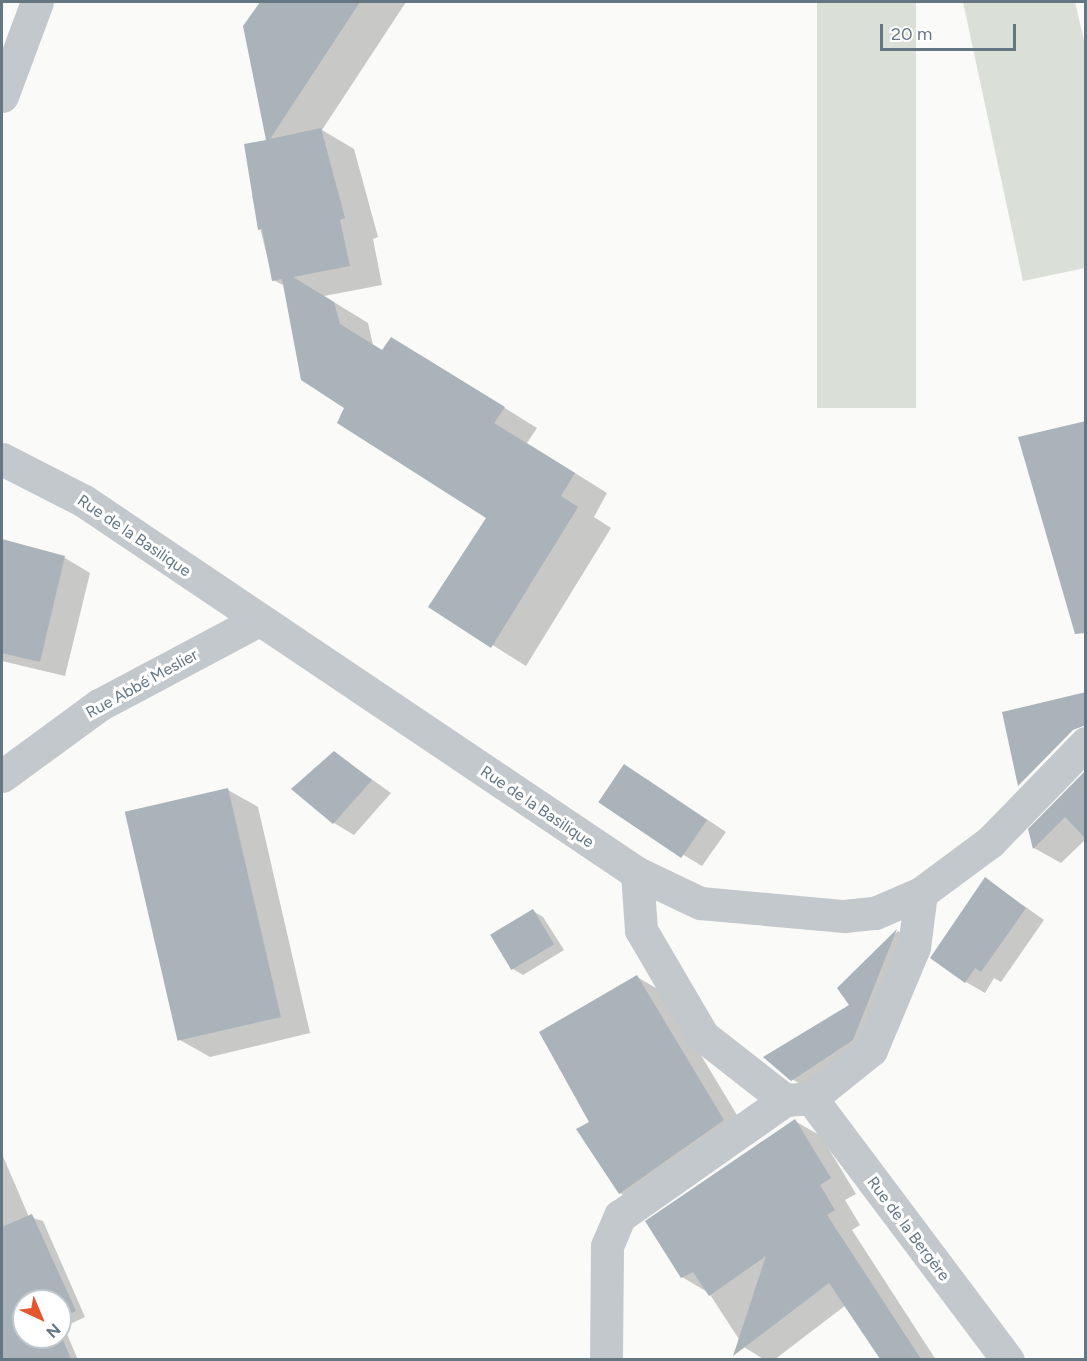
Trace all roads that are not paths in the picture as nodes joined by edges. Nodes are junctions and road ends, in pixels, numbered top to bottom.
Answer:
1 (37, 2) edge
2 (2, 96) edge
3 (2, 459) edge
4 (258, 620) junction
5 (1086, 743) edge
6 (2, 776) edge
7 (637, 873) junction
8 (921, 894) junction
9 (798, 1099) junction
10 (606, 1359) edge
11 (1008, 1359) edge

1 - 2 street
3 - 4 street, Rue de la Basilique
4 - 6 street, Rue Abbé Meslier
4 - 7 street, Rue de la Basilique
5 - 8 street, Rue de la Basilique
7 - 8 street, Rue de la Basilique
7 - 9 street, Rue de la Bergère
8 - 9 street
9 - 10 street
9 - 11 street, Rue de la Bergère

